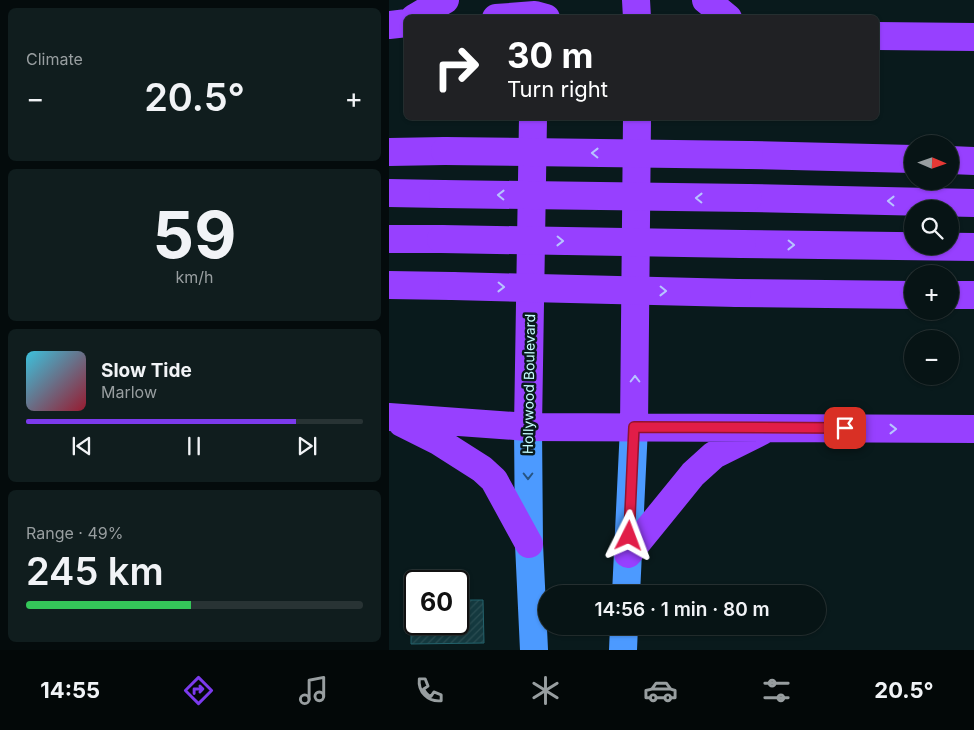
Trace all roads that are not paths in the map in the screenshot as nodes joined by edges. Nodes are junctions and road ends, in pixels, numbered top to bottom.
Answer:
1 (445, 0) edge
2 (636, 0) edge
3 (706, 0) edge
4 (538, 12) edge
5 (417, 15) edge
6 (517, 15) edge
7 (637, 15) edge
8 (724, 15) edge
9 (879, 36) edge
10 (974, 36) edge
11 (533, 120) edge
12 (637, 120) edge
13 (389, 152) edge
14 (904, 159) edge
15 (959, 160) edge
16 (974, 161) edge
17 (389, 193) edge
18 (974, 203) edge
19 (389, 239) edge
20 (974, 247) edge
21 (389, 285) edge
22 (904, 295) edge
23 (959, 295) edge
24 (974, 295) edge
25 (391, 417) edge
26 (634, 427) junction
27 (528, 428) junction
28 (768, 428) junction
29 (974, 429) edge
30 (529, 544) junction
31 (628, 554) junction
32 (626, 585) edge
33 (624, 635) edge
34 (534, 650) edge
35 (623, 650) edge

1 - 5 highway
2 - 7 highway
3 - 8 highway
4 - 6 highway
9 - 10 highway
11 - 27 highway, Hollywood Boulevard
26 -> 12 highway
14 -> 13 highway, bridge
15 - 16 highway
18 -> 17 highway, bridge
19 -> 20 highway, bridge
21 -> 22 highway, bridge
23 - 24 highway
25 - 27 highway
25 - 30 highway
26 - 27 highway
26 - 28 highway
26 - 31 main road
27 -> 30 main road, Hollywood Boulevard
28 -> 29 highway
28 - 31 highway
30 - 34 main road, Hollywood Boulevard
31 - 32 main road
33 - 35 main road

